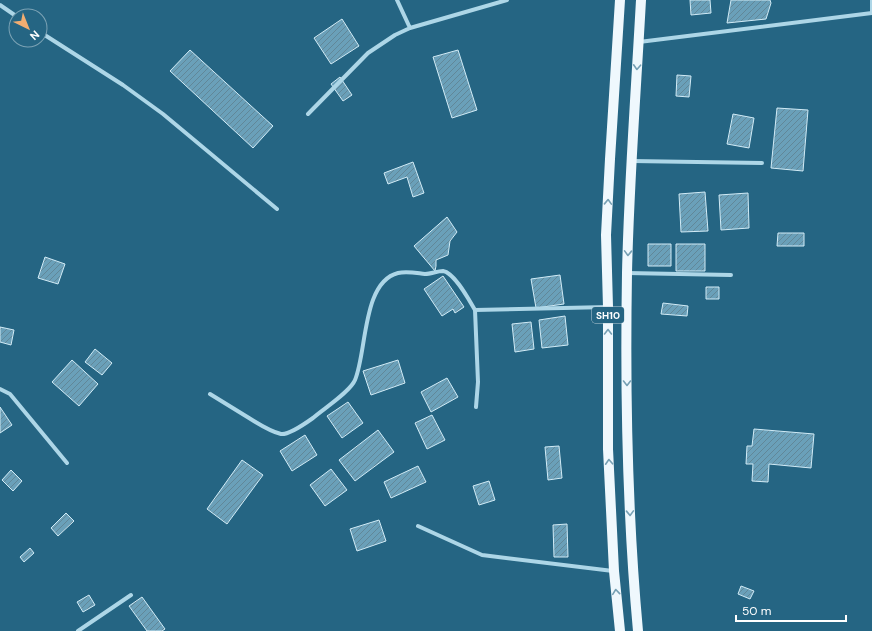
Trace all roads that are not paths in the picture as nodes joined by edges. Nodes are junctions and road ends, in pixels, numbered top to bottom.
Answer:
1 (397, 0) edge
2 (507, 0) edge
3 (620, 0) edge
4 (641, 0) edge
5 (872, 0) edge
6 (872, 13) edge
7 (410, 28) junction
8 (48, 37) edge
9 (638, 42) junction
10 (308, 114) dead end
11 (632, 161) junction
12 (762, 163) dead end
13 (277, 209) dead end
14 (628, 272) junction
15 (731, 275) dead end
16 (608, 307) junction
17 (475, 310) junction
18 (0, 389) edge
19 (210, 394) dead end
20 (476, 406) dead end
21 (67, 463) dead end
22 (418, 526) dead end
23 (614, 571) junction
24 (131, 595) dead end
25 (78, 631) edge
26 (620, 631) edge
27 (638, 631) edge

1 - 7 street
2 - 7 street
16 -> 3 main road, SH10
4 - 9 main road, SH10
5 - 6 street
6 - 9 street
7 - 10 street
8 - 13 street
9 -> 11 main road, SH10
11 - 12 street
11 -> 14 main road, SH10
14 - 15 street
14 -> 27 main road, SH10
16 - 17 street
23 -> 16 main road, SH10
17 - 19 street
17 - 20 street
18 - 21 street
22 - 23 street
26 -> 23 main road, SH10
24 - 25 street

